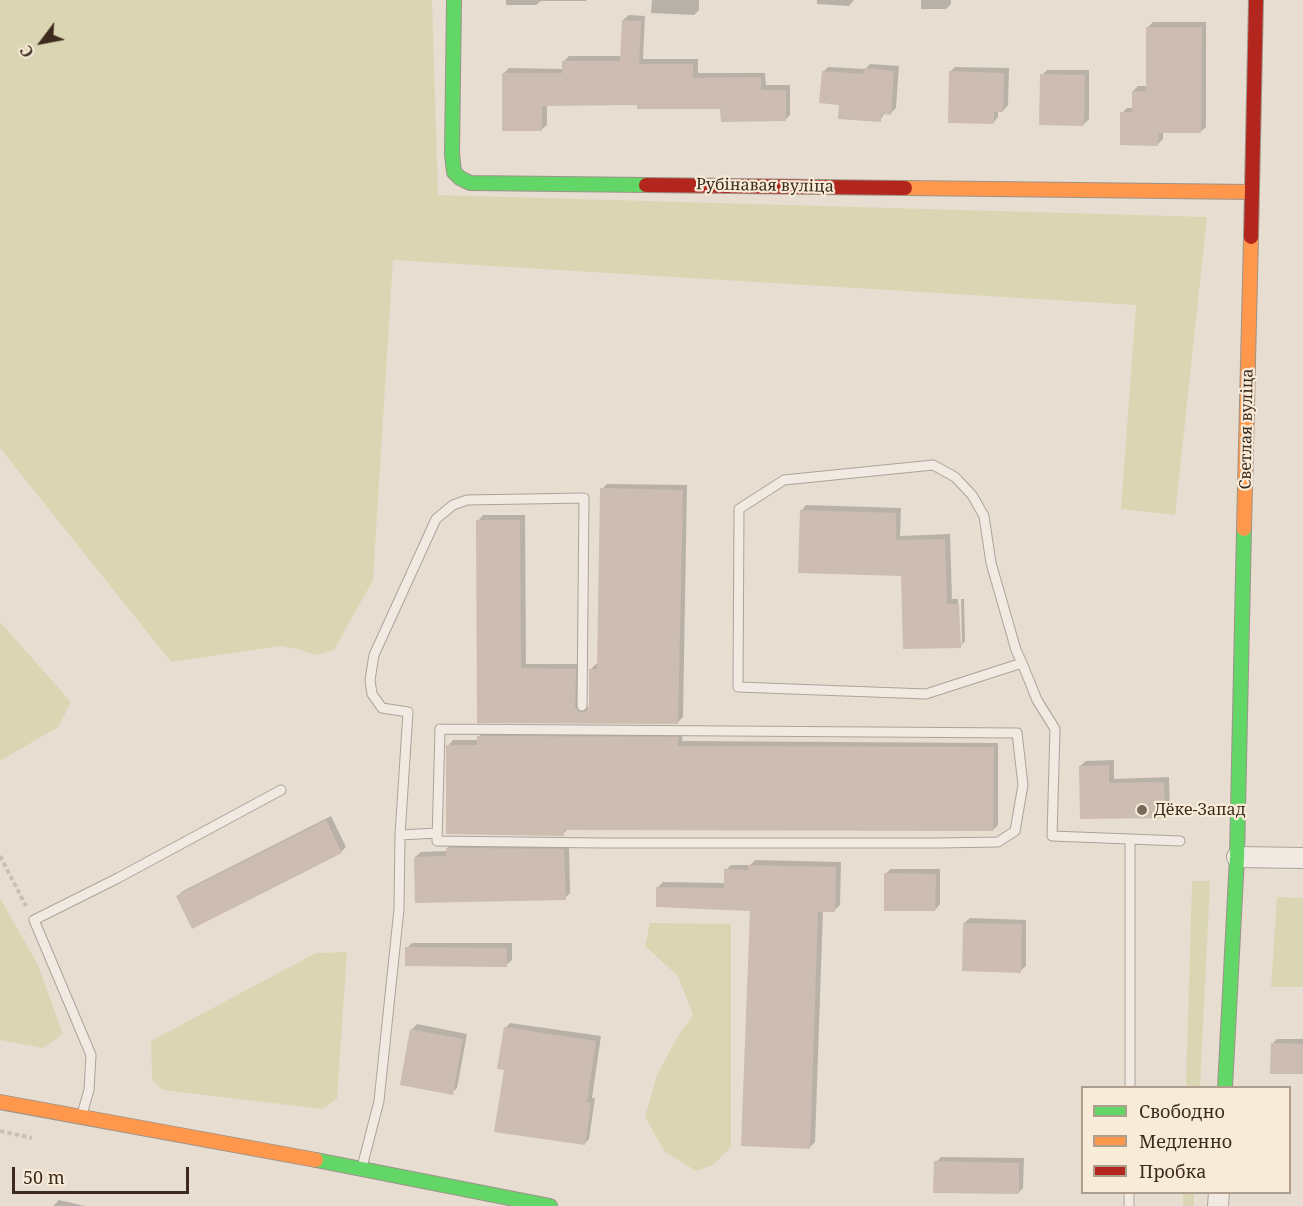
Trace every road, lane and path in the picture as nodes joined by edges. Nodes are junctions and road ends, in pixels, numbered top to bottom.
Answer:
1 (454, 0) edge
2 (1256, 0) edge
3 (1252, 192) junction
4 (1022, 663) junction
5 (582, 706) dead end
6 (281, 790) dead end
7 (437, 832) junction
8 (400, 835) junction
9 (1130, 840) junction
10 (1180, 841) dead end
11 (0, 856) edge
12 (1237, 857) junction
13 (1303, 858) edge
14 (34, 920) junction
15 (1130, 1086) edge
16 (1225, 1086) edge
17 (0, 1102) edge
18 (81, 1117) junction
19 (0, 1131) edge
20 (32, 1138) dead end
21 (362, 1169) junction
22 (550, 1206) edge

1 - 3 street, Рубінавая вуліца
2 - 3 street, Светлая вуліца
3 - 12 street, Светлая вуліца
4 - 4 lane
4 - 9 lane
5 - 8 lane
6 - 14 lane
7 - 7 lane
7 - 8 lane
8 - 21 lane
9 - 10 lane
9 - 15 lane
11 - 14 path
12 - 13 street
12 - 16 street, Светлая вуліца
14 - 18 lane
17 - 18 street
18 - 21 street
19 - 20 path
21 - 22 street

